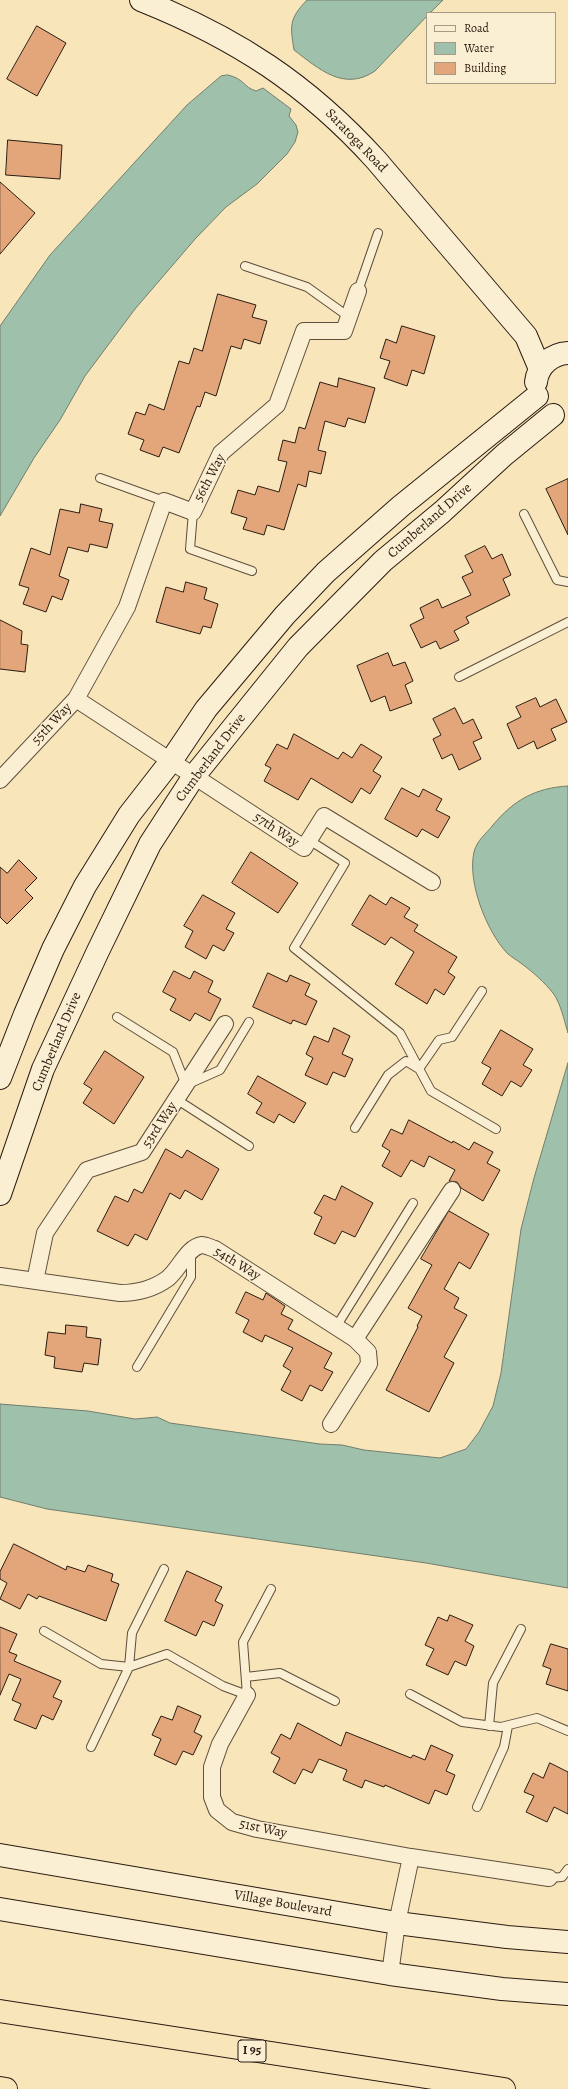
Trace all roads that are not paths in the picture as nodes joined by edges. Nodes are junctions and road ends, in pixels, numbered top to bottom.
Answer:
1 (141, 0) edge
2 (378, 233) dead end
3 (245, 266) dead end
4 (358, 291) joint
5 (349, 317) junction
6 (526, 336) junction
7 (565, 353) edge
8 (540, 369) junction
9 (537, 396) junction
10 (561, 417) edge
11 (100, 478) dead end
12 (164, 501) junction
13 (193, 512) junction
14 (524, 514) dead end
15 (252, 571) dead end
16 (568, 582) edge
17 (568, 622) edge
18 (460, 677) dead end
19 (76, 699) junction
20 (171, 761) junction
21 (194, 776) junction
22 (0, 780) edge
23 (309, 840) junction
24 (432, 882) dead end
25 (482, 991) dead end
26 (117, 1017) dead end
27 (249, 1022) dead end
28 (225, 1024) dead end
29 (418, 1069) junction
30 (0, 1078) edge
31 (186, 1085) junction
32 (176, 1099) junction
33 (355, 1128) dead end
34 (496, 1129) dead end
35 (249, 1146) dead end
36 (452, 1190) dead end
37 (0, 1194) edge
38 (413, 1203) dead end
39 (191, 1250) junction
40 (0, 1276) edge
41 (35, 1281) junction
42 (336, 1327) junction
43 (355, 1339) junction
44 (137, 1367) dead end
45 (331, 1424) dead end
46 (164, 1569) dead end
47 (271, 1589) dead end
48 (521, 1629) dead end
49 (44, 1631) dead end
50 (129, 1667) junction
51 (246, 1676) junction
52 (410, 1694) dead end
53 (247, 1695) junction
54 (335, 1701) dead end
55 (489, 1726) junction
56 (508, 1726) junction
57 (568, 1731) edge
58 (91, 1747) dead end
59 (477, 1807) dead end
60 (0, 1855) edge
61 (411, 1857) junction
62 (568, 1869) edge
63 (550, 1878) joint
64 (0, 1909) edge
65 (397, 1923) junction
66 (568, 1942) edge
67 (390, 1974) junction
68 (568, 1994) edge
69 (0, 2012) edge
70 (0, 2088) edge
71 (6, 2089) edge
72 (504, 2089) edge

1 - 6 street, Saratoga Road
2 - 4 lane
3 - 5 lane
4 - 5 street, 56th Way
5 - 13 street, 56th Way
6 - 7 street, Saratoga Road
6 - 8 street, Saratoga Road
7 - 8 street
8 - 9 street
9 - 10 street, Cumberland Drive
9 - 20 street, Cumberland Drive
10 - 21 street, Cumberland Drive
11 - 12 lane
12 - 13 street, 56th Way
12 - 19 street
13 - 15 lane
14 - 16 lane
17 - 18 lane
19 - 20 street, 55th Way
19 - 22 street, 55th Way
20 - 21 street, 57th Way
20 - 30 street, Cumberland Drive
21 - 23 street, 57th Way
21 - 37 street, Cumberland Drive
23 - 24 street, 57th Way
23 - 29 lane
25 - 29 lane
26 - 31 lane
27 - 31 lane
28 - 31 street, 53rd Way
29 - 33 lane
29 - 34 lane
31 - 32 street, 53rd Way
32 - 35 lane
32 - 41 street, 53rd Way
36 - 43 street
38 - 42 lane
39 - 41 street, 54th Way
39 - 42 street, 54th Way
39 - 44 lane
40 - 41 street, 54th Way
42 - 43 street, 54th Way
43 - 45 street, 54th Way
46 - 50 lane
47 - 51 lane
48 - 55 lane
49 - 50 lane
50 - 53 lane
50 - 58 lane
51 - 53 lane
51 - 54 lane
52 - 55 lane
53 - 61 street, 51st Way
55 - 56 lane
56 - 57 lane
56 - 59 lane
60 - 65 street, Village Boulevard
61 - 63 street, 51st Way
61 - 65 street
62 - 63 lane
64 - 67 street
65 - 66 street, Village Boulevard
65 - 67 street
67 - 68 street
69 - 72 highway, I 95
70 - 71 highway

